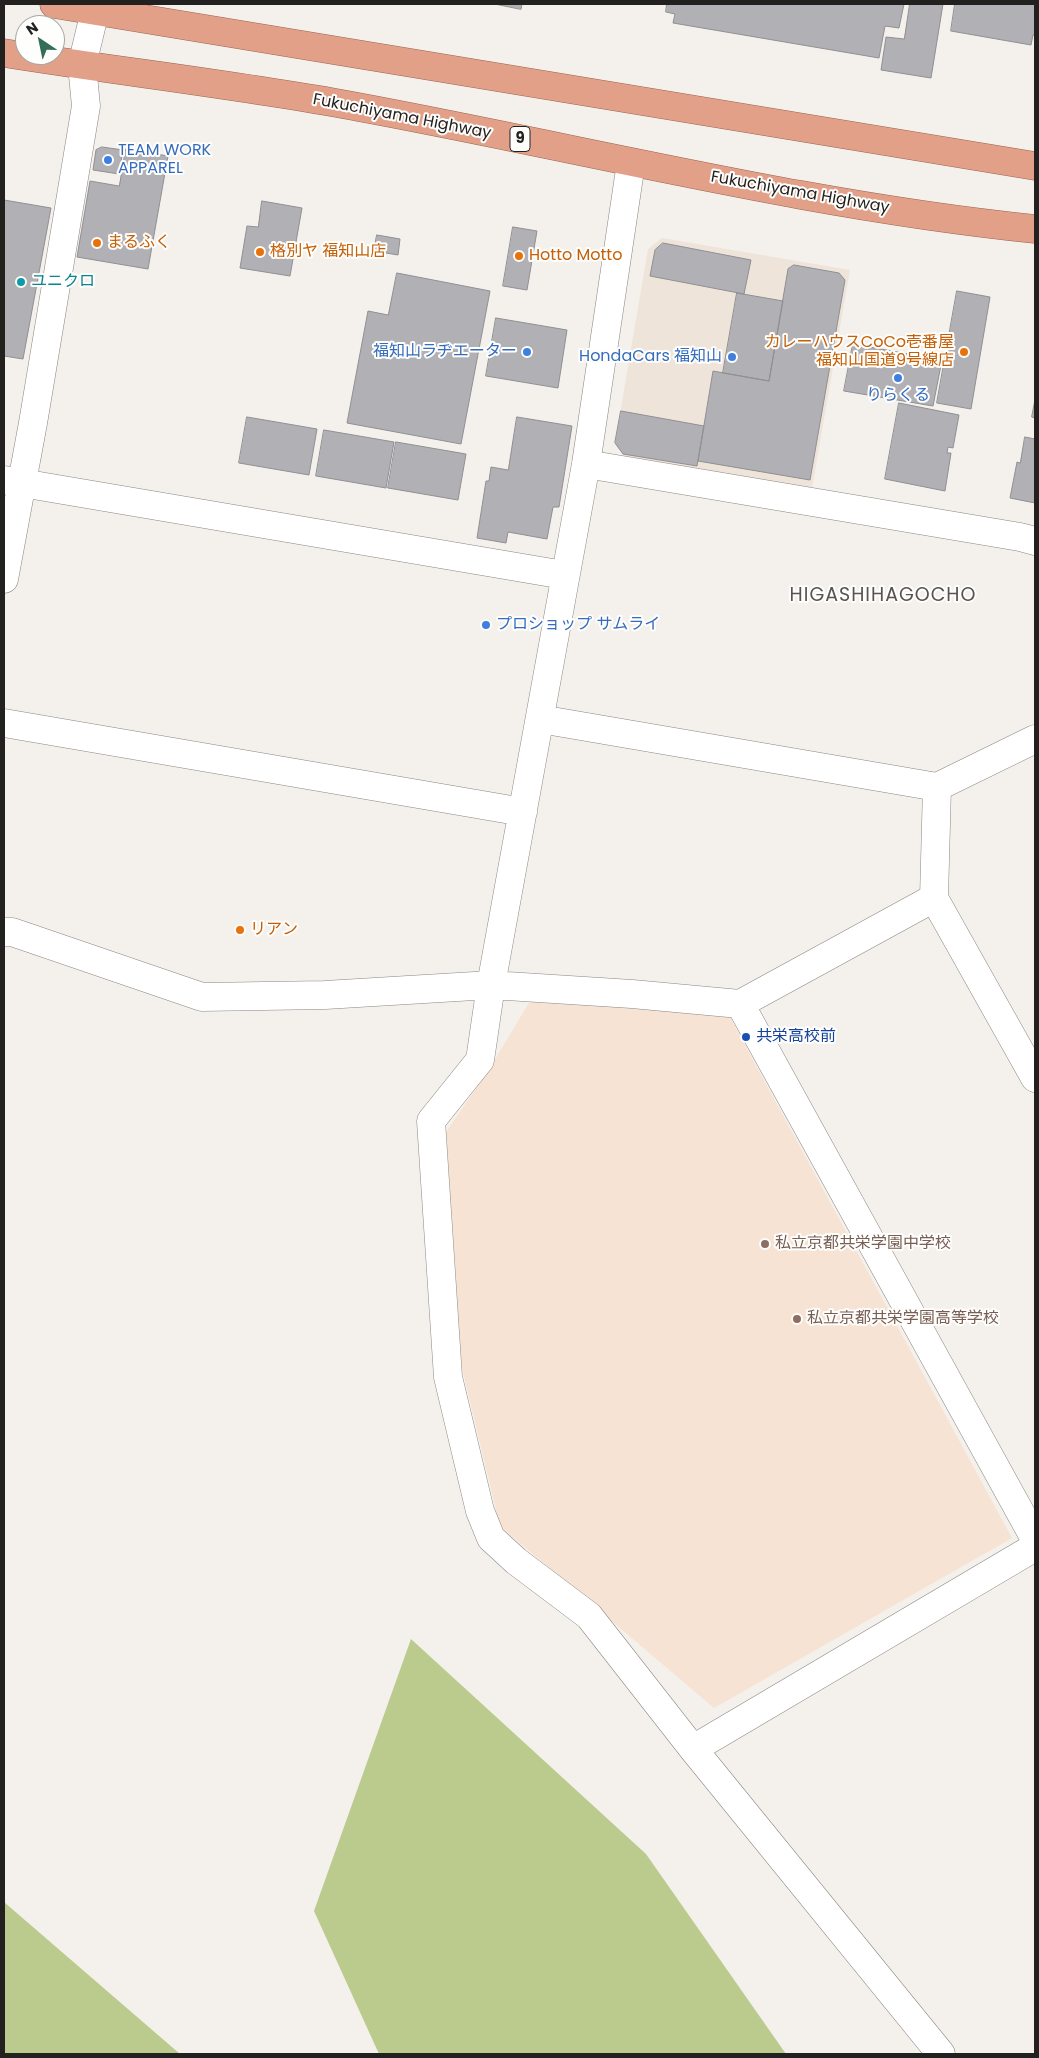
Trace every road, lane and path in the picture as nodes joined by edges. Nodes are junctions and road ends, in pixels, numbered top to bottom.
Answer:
1 (54, 4) edge
2 (95, 11) junction
3 (4, 53) edge
4 (82, 65) junction
5 (631, 163) junction
6 (1035, 166) edge
7 (1035, 229) edge
8 (586, 464) junction
9 (12, 481) edge
10 (1035, 542) edge
11 (564, 575) junction
12 (4, 578) edge
13 (540, 718) junction
14 (4, 723) edge
15 (1035, 739) edge
16 (937, 787) junction
17 (523, 812) junction
18 (934, 898) junction
19 (4, 932) edge
20 (491, 985) junction
21 (740, 1004) junction
22 (1035, 1078) edge
23 (1035, 1539) edge
24 (1035, 1547) edge
25 (693, 1749) junction
26 (941, 2054) edge

1 - 2 highway
2 - 4 street
2 - 6 highway
3 - 4 highway, Fukuchiyama Highway / 9
4 - 5 highway, Fukuchiyama Highway / 9
4 - 9 street
5 - 7 highway, Fukuchiyama Highway / 9
5 - 8 street
8 - 10 street
8 - 11 street
9 - 11 street
9 - 12 street
11 - 13 street
13 - 16 street
13 - 17 street
14 - 17 street
15 - 16 street
16 - 18 street
17 - 20 street
18 - 21 street
18 - 22 street
19 - 20 street
20 - 21 street
20 - 25 street
21 - 23 street
24 - 25 street
25 - 26 street

